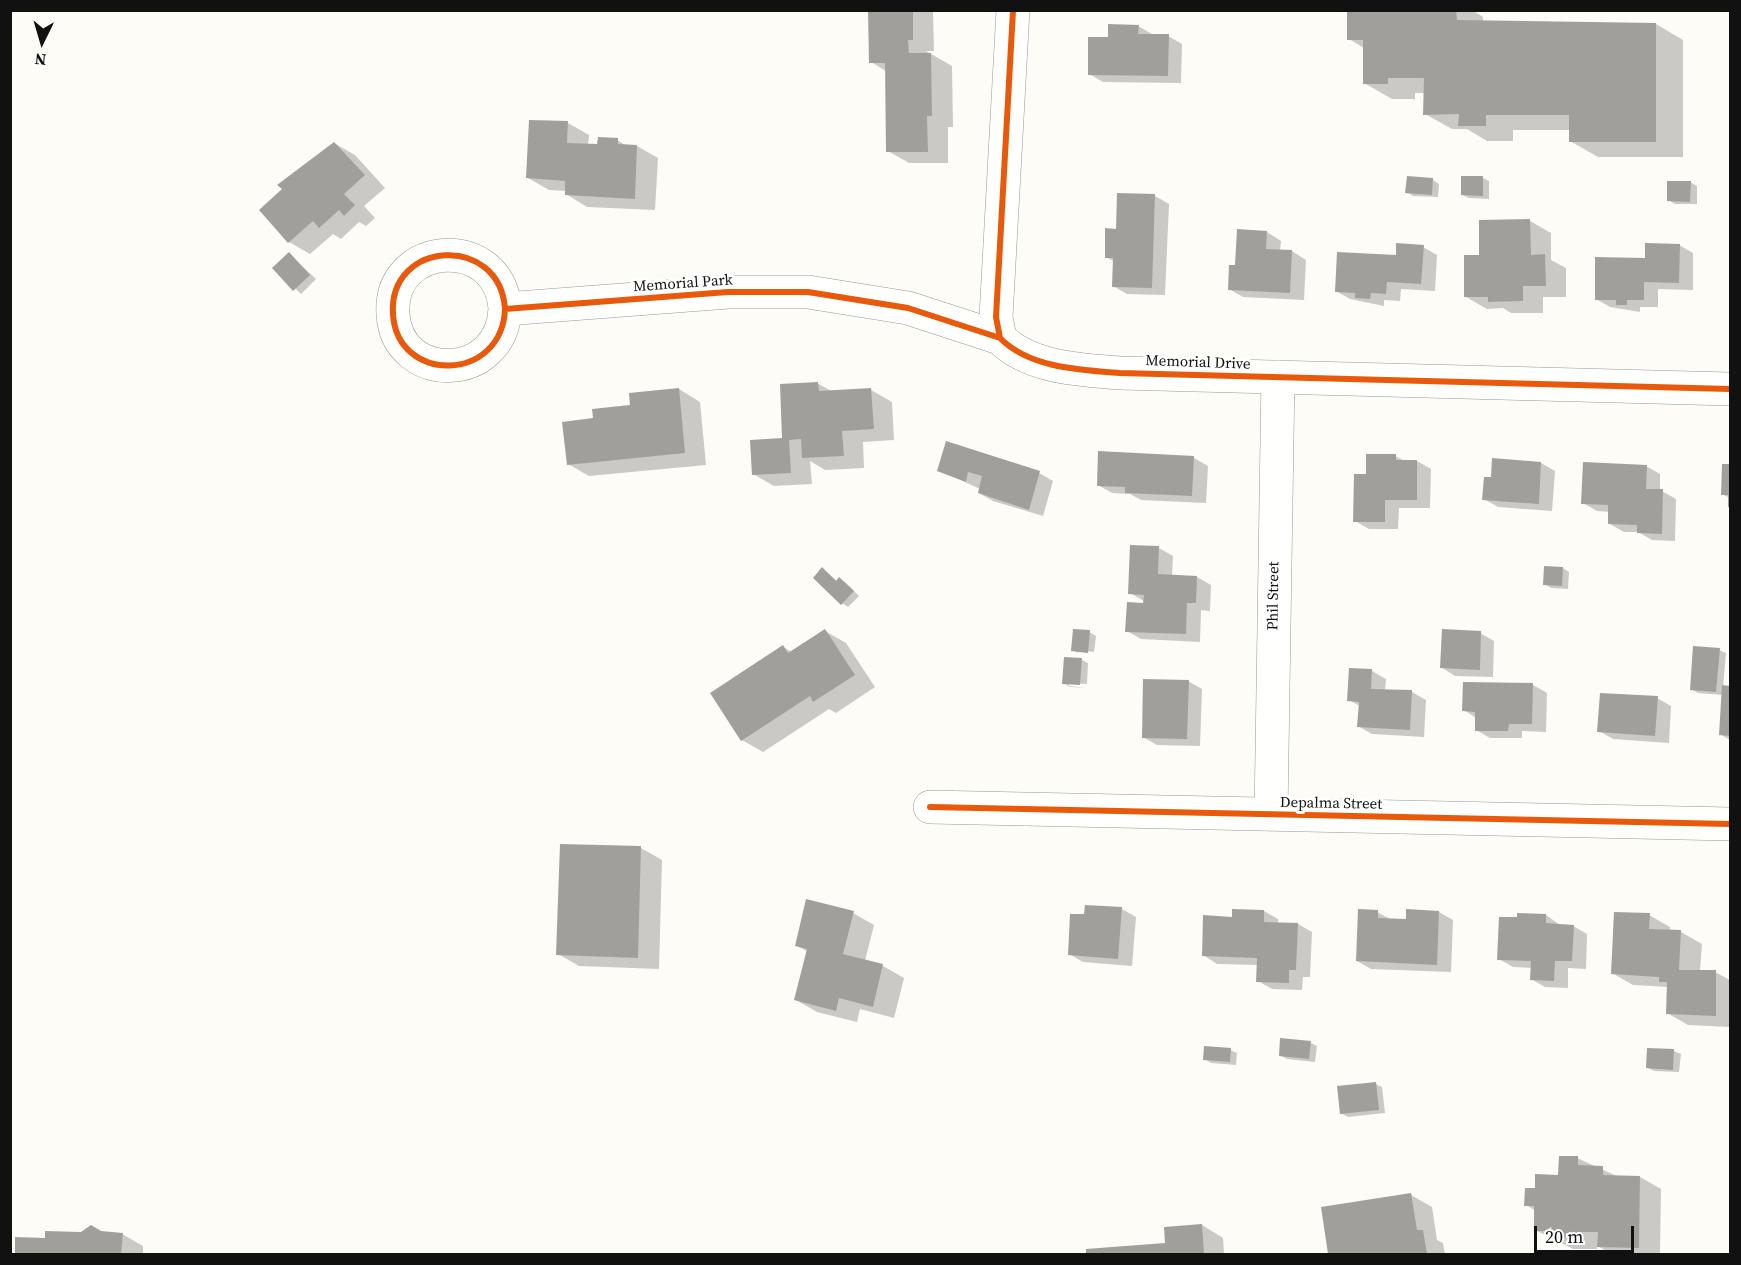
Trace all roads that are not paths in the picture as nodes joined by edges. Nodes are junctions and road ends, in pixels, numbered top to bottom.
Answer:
1 (1013, 10) edge
2 (505, 309) dead end
3 (1000, 338) junction
4 (1278, 377) junction
5 (1731, 388) edge
6 (930, 807) dead end
7 (1271, 814) junction
8 (1731, 824) edge

1 - 3 street
2 - 3 street, Memorial Park
3 - 4 street, Memorial Drive
4 - 5 street, Memorial Drive
4 - 7 street, Phil Street
6 - 7 street, Depalma Street
7 - 8 street, Depalma Street

